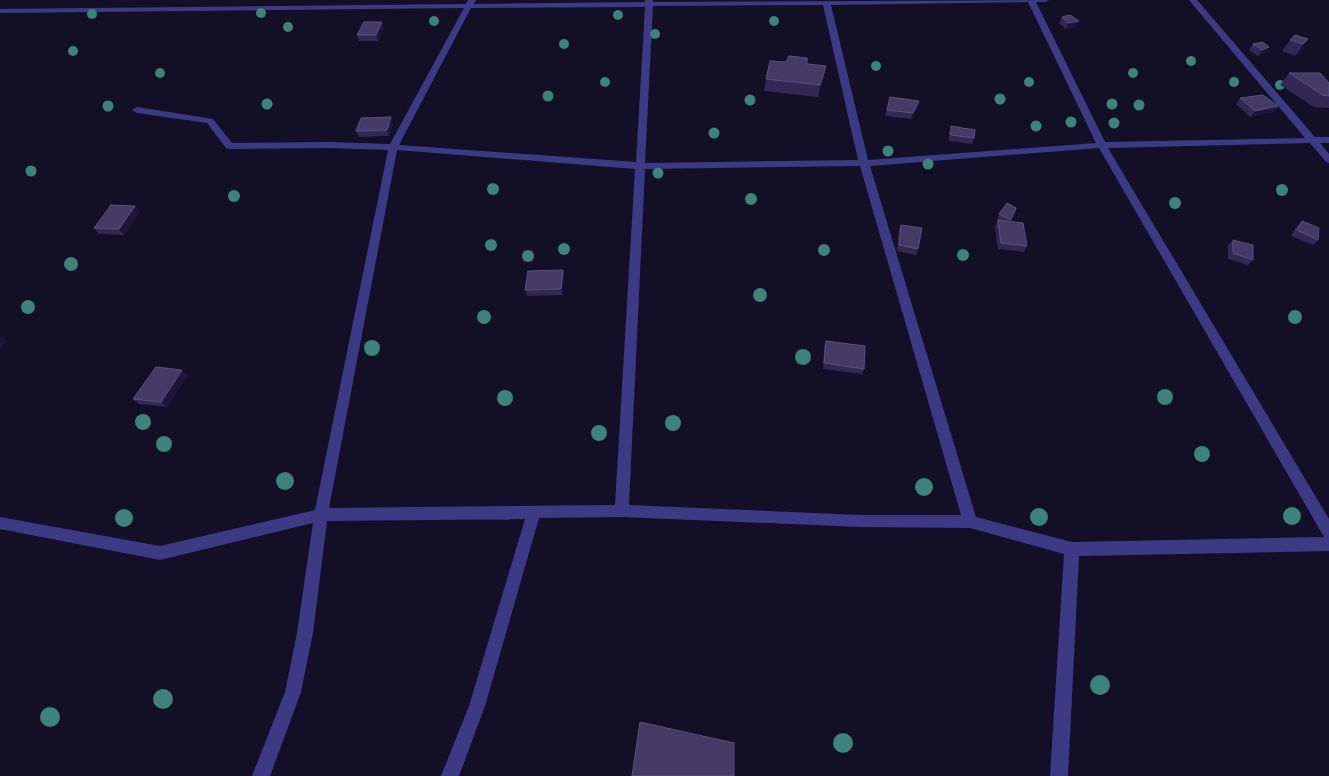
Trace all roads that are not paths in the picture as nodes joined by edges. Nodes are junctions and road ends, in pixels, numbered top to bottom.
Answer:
1 (826, 0) edge
2 (1045, 0) edge
3 (1193, 0) edge
4 (1031, 1) edge
5 (471, 2) edge
6 (649, 2) edge
7 (0, 11) edge
8 (137, 110) dead end
9 (1329, 140) edge
10 (1312, 141) junction
11 (1102, 145) junction
12 (393, 147) junction
13 (1329, 160) edge
14 (864, 163) junction
15 (641, 166) junction
16 (622, 511) junction
17 (534, 512) junction
18 (321, 516) junction
19 (970, 522) junction
20 (0, 523) edge
21 (1329, 532) edge
22 (1329, 544) edge
23 (1072, 549) junction
24 (261, 776) edge
25 (450, 776) edge
26 (1059, 776) edge

1 - 4 street
1 - 6 street
1 - 14 street
2 - 4 street
3 - 10 street
4 - 11 street
5 - 6 street
5 - 7 street
5 - 12 street
6 - 15 street
8 - 12 street
9 - 10 street
10 - 11 street
10 - 13 street
11 - 14 street
11 - 21 street
12 - 15 street
12 - 18 street
14 - 15 street
14 - 19 street
15 - 16 street
16 - 17 street
16 - 19 street
17 - 18 street
17 - 25 street
18 - 20 street
18 - 24 street
19 - 23 street
22 - 23 street
23 - 26 street

